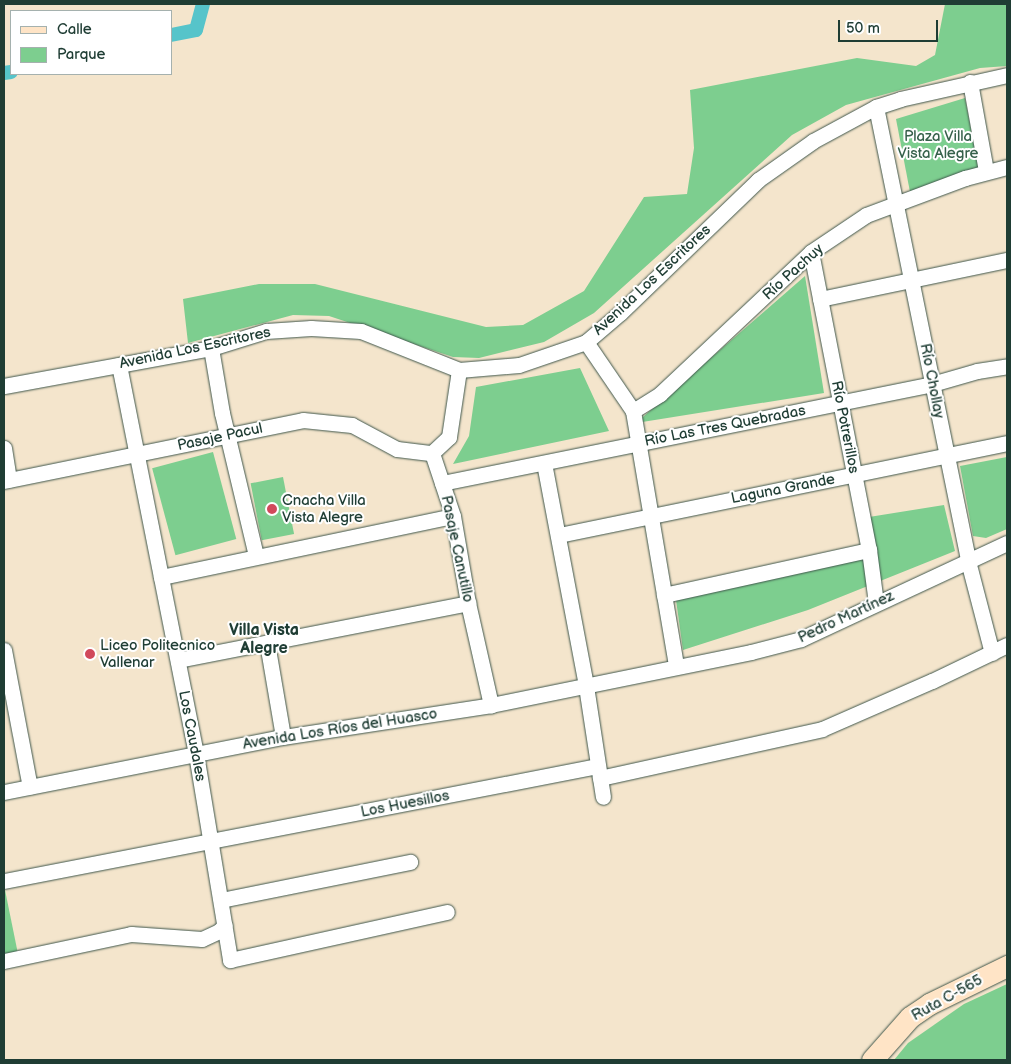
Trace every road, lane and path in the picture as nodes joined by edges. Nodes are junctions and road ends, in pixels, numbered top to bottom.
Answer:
1 (1007, 75) edge
2 (970, 82) junction
3 (876, 107) junction
4 (1007, 167) edge
5 (986, 172) junction
6 (896, 205) junction
7 (811, 252) junction
8 (1007, 260) edge
9 (911, 280) junction
10 (820, 299) junction
11 (586, 342) junction
12 (211, 348) junction
13 (119, 365) junction
14 (1007, 366) edge
15 (459, 370) junction
16 (932, 384) junction
17 (4, 386) edge
18 (840, 402) junction
19 (633, 411) junction
20 (228, 435) junction
21 (1007, 443) edge
22 (637, 444) junction
23 (4, 448) edge
24 (432, 454) junction
25 (137, 455) junction
26 (947, 456) junction
27 (544, 462) junction
28 (854, 475) junction
29 (7, 481) edge
30 (442, 483) junction
31 (453, 516) junction
32 (651, 516) junction
33 (558, 535) junction
34 (1007, 543) edge
35 (869, 550) junction
36 (256, 556) junction
37 (968, 561) junction
38 (161, 577) junction
39 (664, 595) junction
40 (468, 603) junction
41 (876, 603) junction
42 (267, 643) junction
43 (1007, 645) edge
44 (4, 650) edge
45 (992, 653) junction
46 (178, 660) junction
47 (676, 666) junction
48 (586, 686) junction
49 (8, 693) edge
50 (490, 705) junction
51 (283, 737) junction
52 (196, 754) junction
53 (599, 772) junction
54 (30, 787) junction
55 (4, 792) edge
56 (603, 797) dead end
57 (211, 842) junction
58 (410, 862) dead end
59 (4, 881) edge
60 (221, 900) junction
61 (447, 912) dead end
62 (225, 925) junction
63 (4, 961) edge
64 (1007, 966) edge
65 (872, 1060) edge

1 - 2 street, Avenida Los Escritores
2 - 3 street, Avenida Los Escritores
2 - 5 street
3 - 6 street, Río Chollay
3 - 11 street, Avenida Los Escritores
4 - 5 street, Río Pachuy
5 - 6 street, Río Pachuy
6 - 7 street, Río Pachuy
6 - 9 street, Río Chollay
7 - 10 street, Río Potrerillos
7 - 19 street, Río Pachuy
8 - 9 street
9 - 10 street
9 - 16 street, Río Chollay
10 - 18 street, Río Potrerillos
11 - 15 street, Avenida Los Escritores
11 - 19 street
12 - 13 street, Avenida Los Escritores
12 - 15 street, Avenida Los Escritores
12 - 20 street
13 - 17 street, Avenida Los Escritores
13 - 25 street, Los Caudales
14 - 16 street, Río Las Tres Quebradas
15 - 24 street
16 - 18 street, Río Las Tres Quebradas
16 - 26 street, Río Chollay
18 - 22 street, Río Las Tres Quebradas
18 - 28 street, Río Potrerillos
19 - 22 street
20 - 24 street, Pasaje Pacul
20 - 25 street, Pasaje Pacul
20 - 36 street
21 - 26 street, Laguna Grande
22 - 27 street, Río Las Tres Quebradas
22 - 32 street
23 - 29 street
24 - 30 street, Pasaje Canutillo
25 - 29 street, Pasaje Pacul
25 - 38 street, Los Caudales
26 - 28 street, Laguna Grande
26 - 37 street, Río Chollay
27 - 30 street, Río Las Tres Quebradas
27 - 33 street
28 - 32 street, Laguna Grande
28 - 35 street, Río Potrerillos
30 - 31 street, Pasaje Canutillo
31 - 36 street
31 - 40 street, Pasaje Canutillo
32 - 33 street, Laguna Grande
32 - 39 street
33 - 48 street
34 - 37 street, Pedro Martínez
35 - 39 street
35 - 41 street, Río Potrerillos
36 - 38 street
37 - 41 street, Pedro Martínez
37 - 45 street, Río Chollay
38 - 46 street, Los Caudales
39 - 47 street
40 - 42 street
40 - 50 street, Pasaje Canutillo
41 - 47 street, Pedro Martínez
42 - 46 street
42 - 51 street
43 - 45 street, Los Huesillos
44 - 49 street
45 - 53 street, Los Huesillos
46 - 52 street, Los Caudales
47 - 48 street, Avenida Los Ríos del Huasco
48 - 50 street, Avenida Los Ríos del Huasco
48 - 53 street
49 - 54 street
50 - 51 street, Avenida Los Ríos del Huasco
51 - 52 street, Avenida Los Ríos del Huasco
52 - 54 street, Avenida Los Ríos del Huasco
52 - 57 street, Los Caudales
53 - 56 street
53 - 57 street, Los Huesillos
54 - 55 street, Avenida Los Ríos del Huasco
57 - 59 street, Los Huesillos
57 - 60 street, Los Caudales
58 - 60 street
60 - 62 street, Los Caudales
61 - 62 street, Los Caudales
62 - 63 street
64 - 65 main road, Ruta C-565

